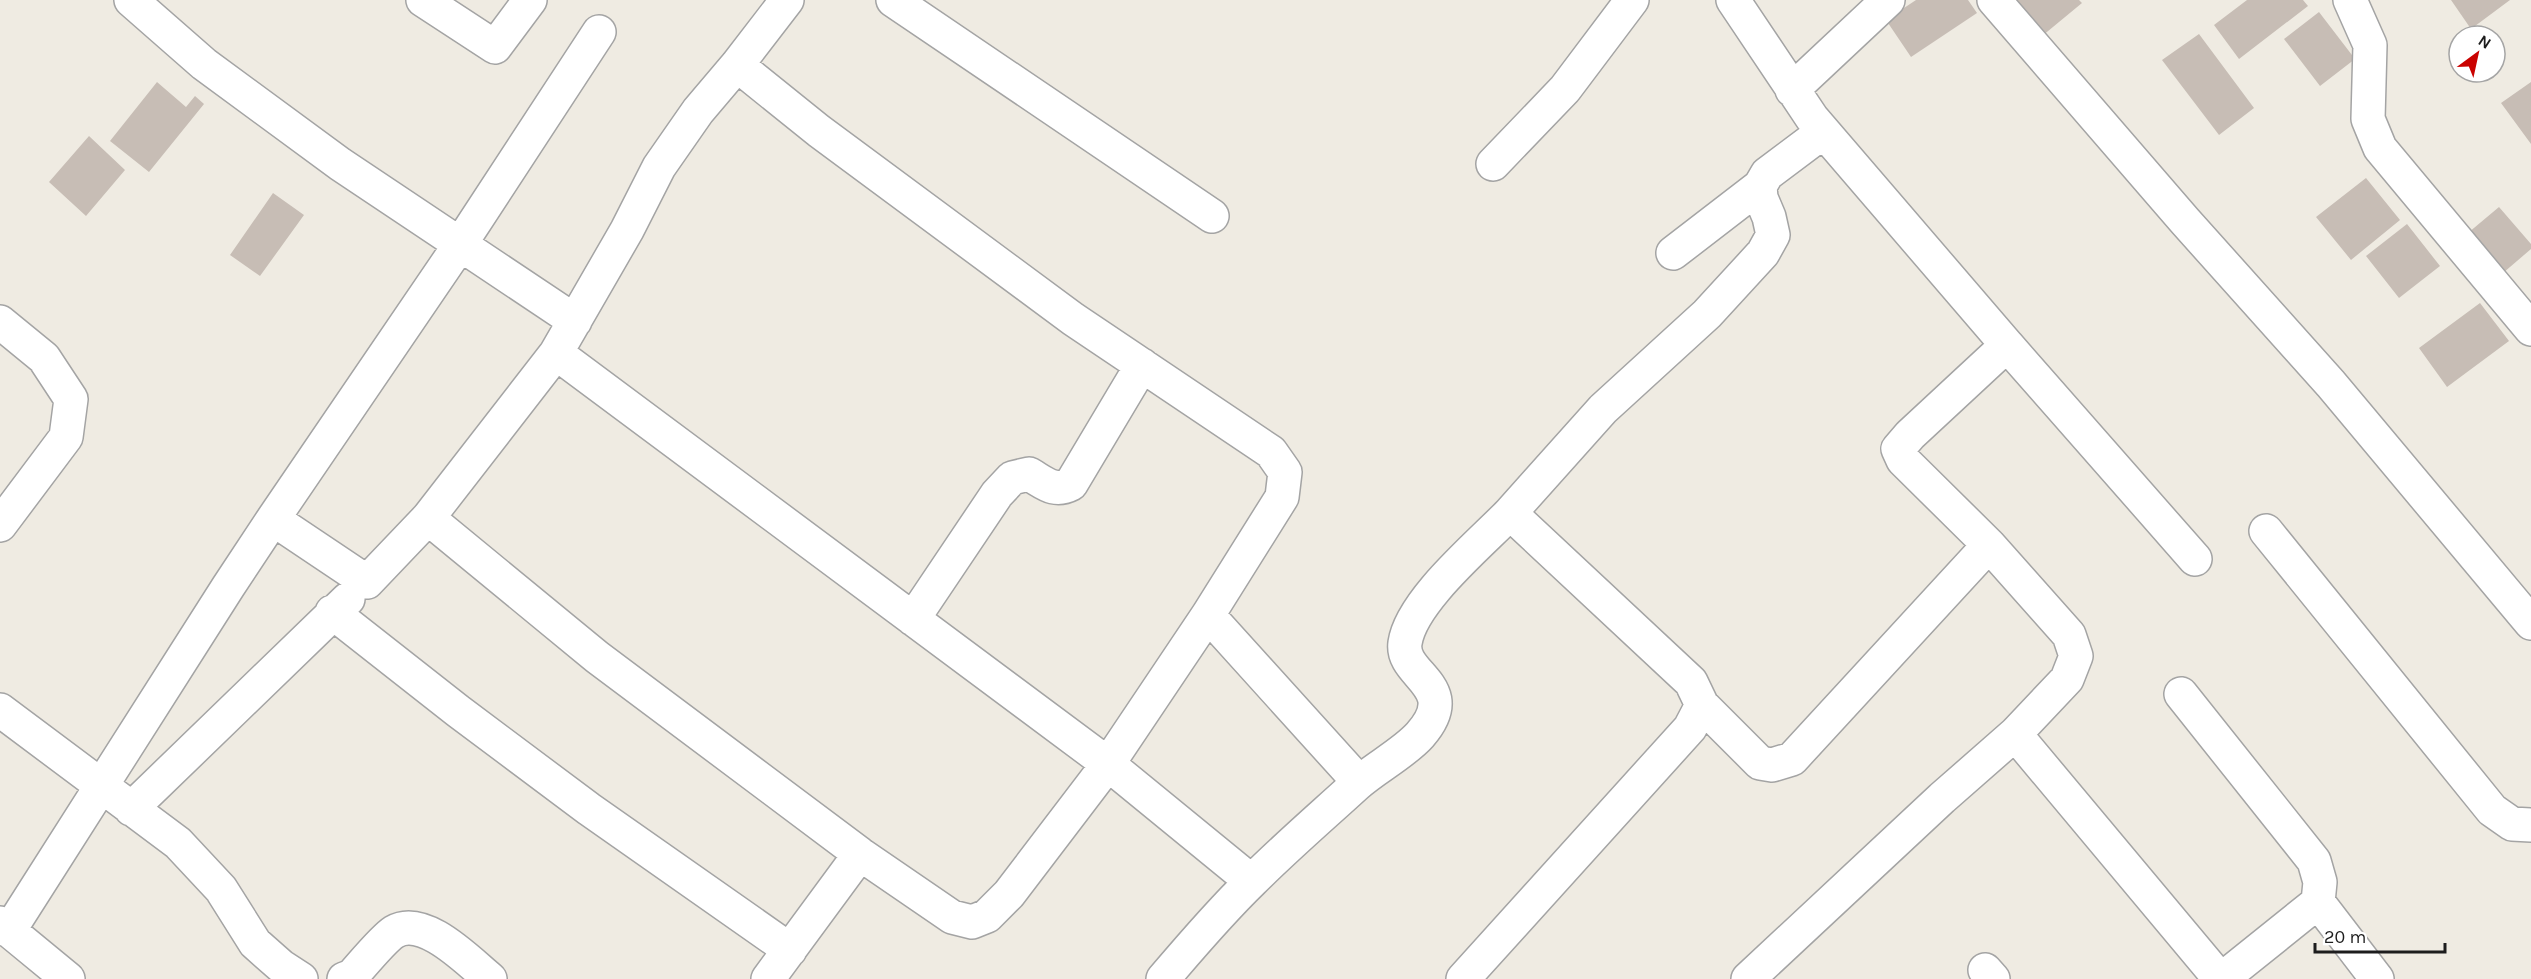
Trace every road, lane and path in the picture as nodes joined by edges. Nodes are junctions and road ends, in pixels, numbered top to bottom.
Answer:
1 (131, 0) edge
2 (423, 0) edge
3 (530, 0) edge
4 (787, 0) edge
5 (893, 0) edge
6 (1632, 0) edge
7 (1733, 0) edge
8 (1888, 0) edge
9 (1994, 0) edge
10 (2350, 0) edge
11 (599, 32) dead end
12 (737, 65) junction
13 (1792, 90) junction
14 (1824, 132) junction
15 (1493, 164) dead end
16 (1760, 186) junction
17 (1212, 216) dead end
18 (461, 243) junction
19 (1673, 253) dead end
20 (575, 321) junction
21 (0, 322) edge
22 (2531, 329) edge
23 (2007, 345) junction
24 (556, 353) junction
25 (1142, 366) junction
26 (1510, 513) junction
27 (428, 518) junction
28 (273, 519) junction
29 (0, 525) edge
30 (2266, 531) dead end
31 (1989, 545) junction
32 (2195, 559) dead end
33 (367, 582) junction
34 (332, 612) junction
35 (1208, 615) junction
36 (913, 619) junction
37 (2531, 623) edge
38 (2181, 694) dead end
39 (1701, 705) junction
40 (0, 710) edge
41 (2015, 734) junction
42 (1108, 764) junction
43 (1359, 782) junction
44 (102, 787) junction
45 (130, 809) junction
46 (2531, 825) edge
47 (860, 854) junction
48 (1251, 881) junction
49 (2318, 902) junction
50 (5, 927) edge
51 (790, 950) junction
52 (68, 979) edge
53 (301, 979) edge
54 (344, 979) edge
55 (490, 979) edge
56 (768, 979) edge
57 (1163, 979) edge
58 (1463, 979) edge
59 (1748, 979) edge
60 (2221, 979) edge
61 (2377, 979) edge

1 - 18 street
2 - 3 street
4 - 12 street
5 - 17 street
6 - 15 street
7 - 13 street
8 - 13 street
9 - 37 street
10 - 22 street
11 - 18 street
12 - 20 street
12 - 25 street
13 - 14 street
14 - 16 street
14 - 23 street
16 - 19 street
16 - 26 street
18 - 20 street
18 - 28 street
20 - 24 street
21 - 29 street
23 - 31 street
23 - 32 street
24 - 27 street
24 - 36 street
25 - 35 street
25 - 36 street
26 - 39 street
26 - 43 street
27 - 33 street
27 - 47 street
28 - 33 street
28 - 44 street
30 - 46 street
31 - 39 street
31 - 41 street
33 - 34 street
34 - 45 street
34 - 51 street
35 - 42 street
35 - 43 street
36 - 42 street
38 - 49 street
39 - 58 street
40 - 44 street
41 - 59 street
41 - 60 street
42 - 47 street
42 - 48 street
43 - 48 street
44 - 45 street
44 - 50 street
45 - 53 street
47 - 51 street
48 - 57 street
49 - 60 street
49 - 61 street
50 - 52 street
51 - 56 street
54 - 55 street

